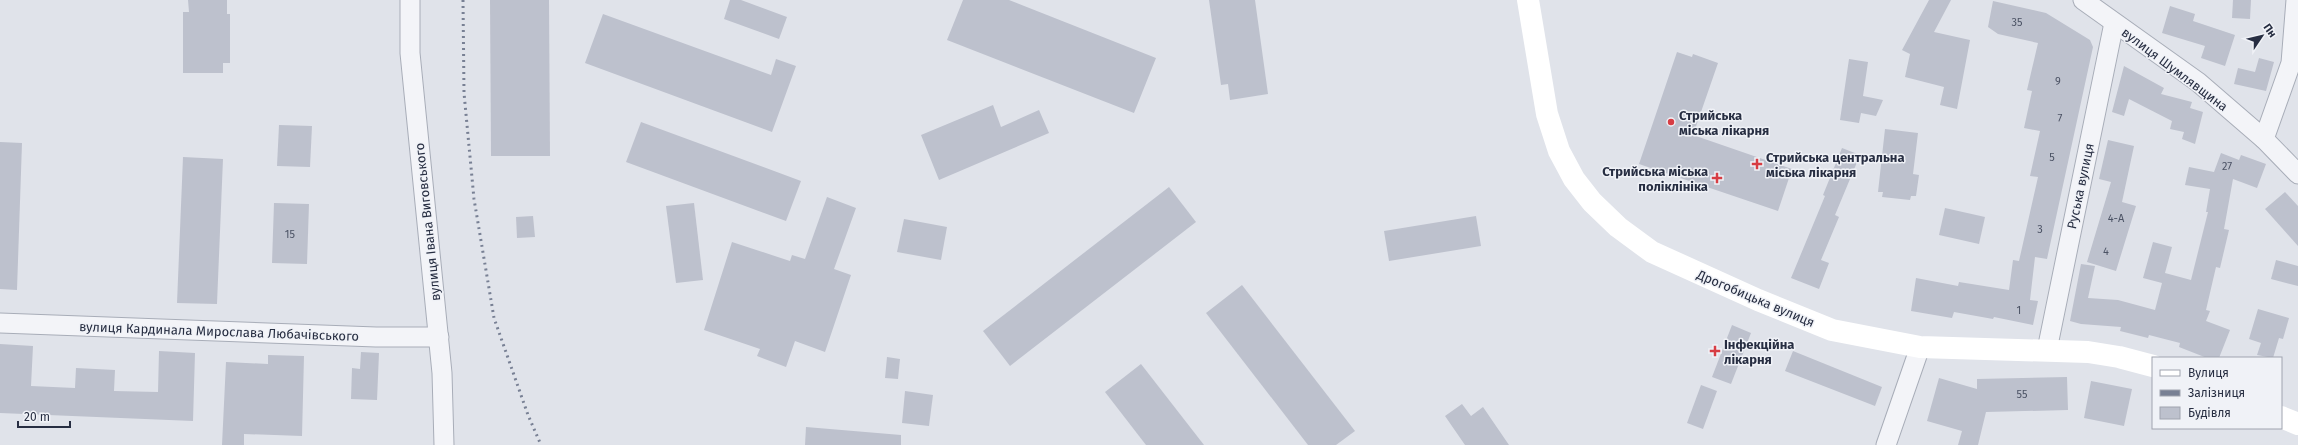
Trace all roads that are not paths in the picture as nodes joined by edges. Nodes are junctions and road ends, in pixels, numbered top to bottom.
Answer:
1 (410, 0) edge
2 (1528, 0) edge
3 (2083, 0) edge
4 (2296, 0) edge
5 (2114, 23) junction
6 (2264, 139) junction
7 (2298, 174) edge
8 (0, 323) edge
9 (438, 337) junction
10 (1920, 347) junction
11 (2047, 350) junction
12 (2152, 366) edge
13 (2282, 417) edge
14 (2298, 424) edge
15 (444, 445) edge
16 (1886, 445) edge

1 - 9 street, вулиця Івана Виговського
2 - 10 main road, Дрогобицька вулиця
3 - 5 street, вулиця Шумлявщина
4 - 6 street
5 - 6 street, вулиця Шумлявщина
5 - 11 street, Руська вулиця
6 - 7 street, вулиця Шумлявщина
8 - 9 street, вулиця Кардинала Мирослава Любачівського
9 - 15 street, вулиця Івана Виговського
10 - 11 main road, Дрогобицька вулиця
10 - 16 street
11 - 12 main road, Дрогобицька вулиця
13 - 14 main road

